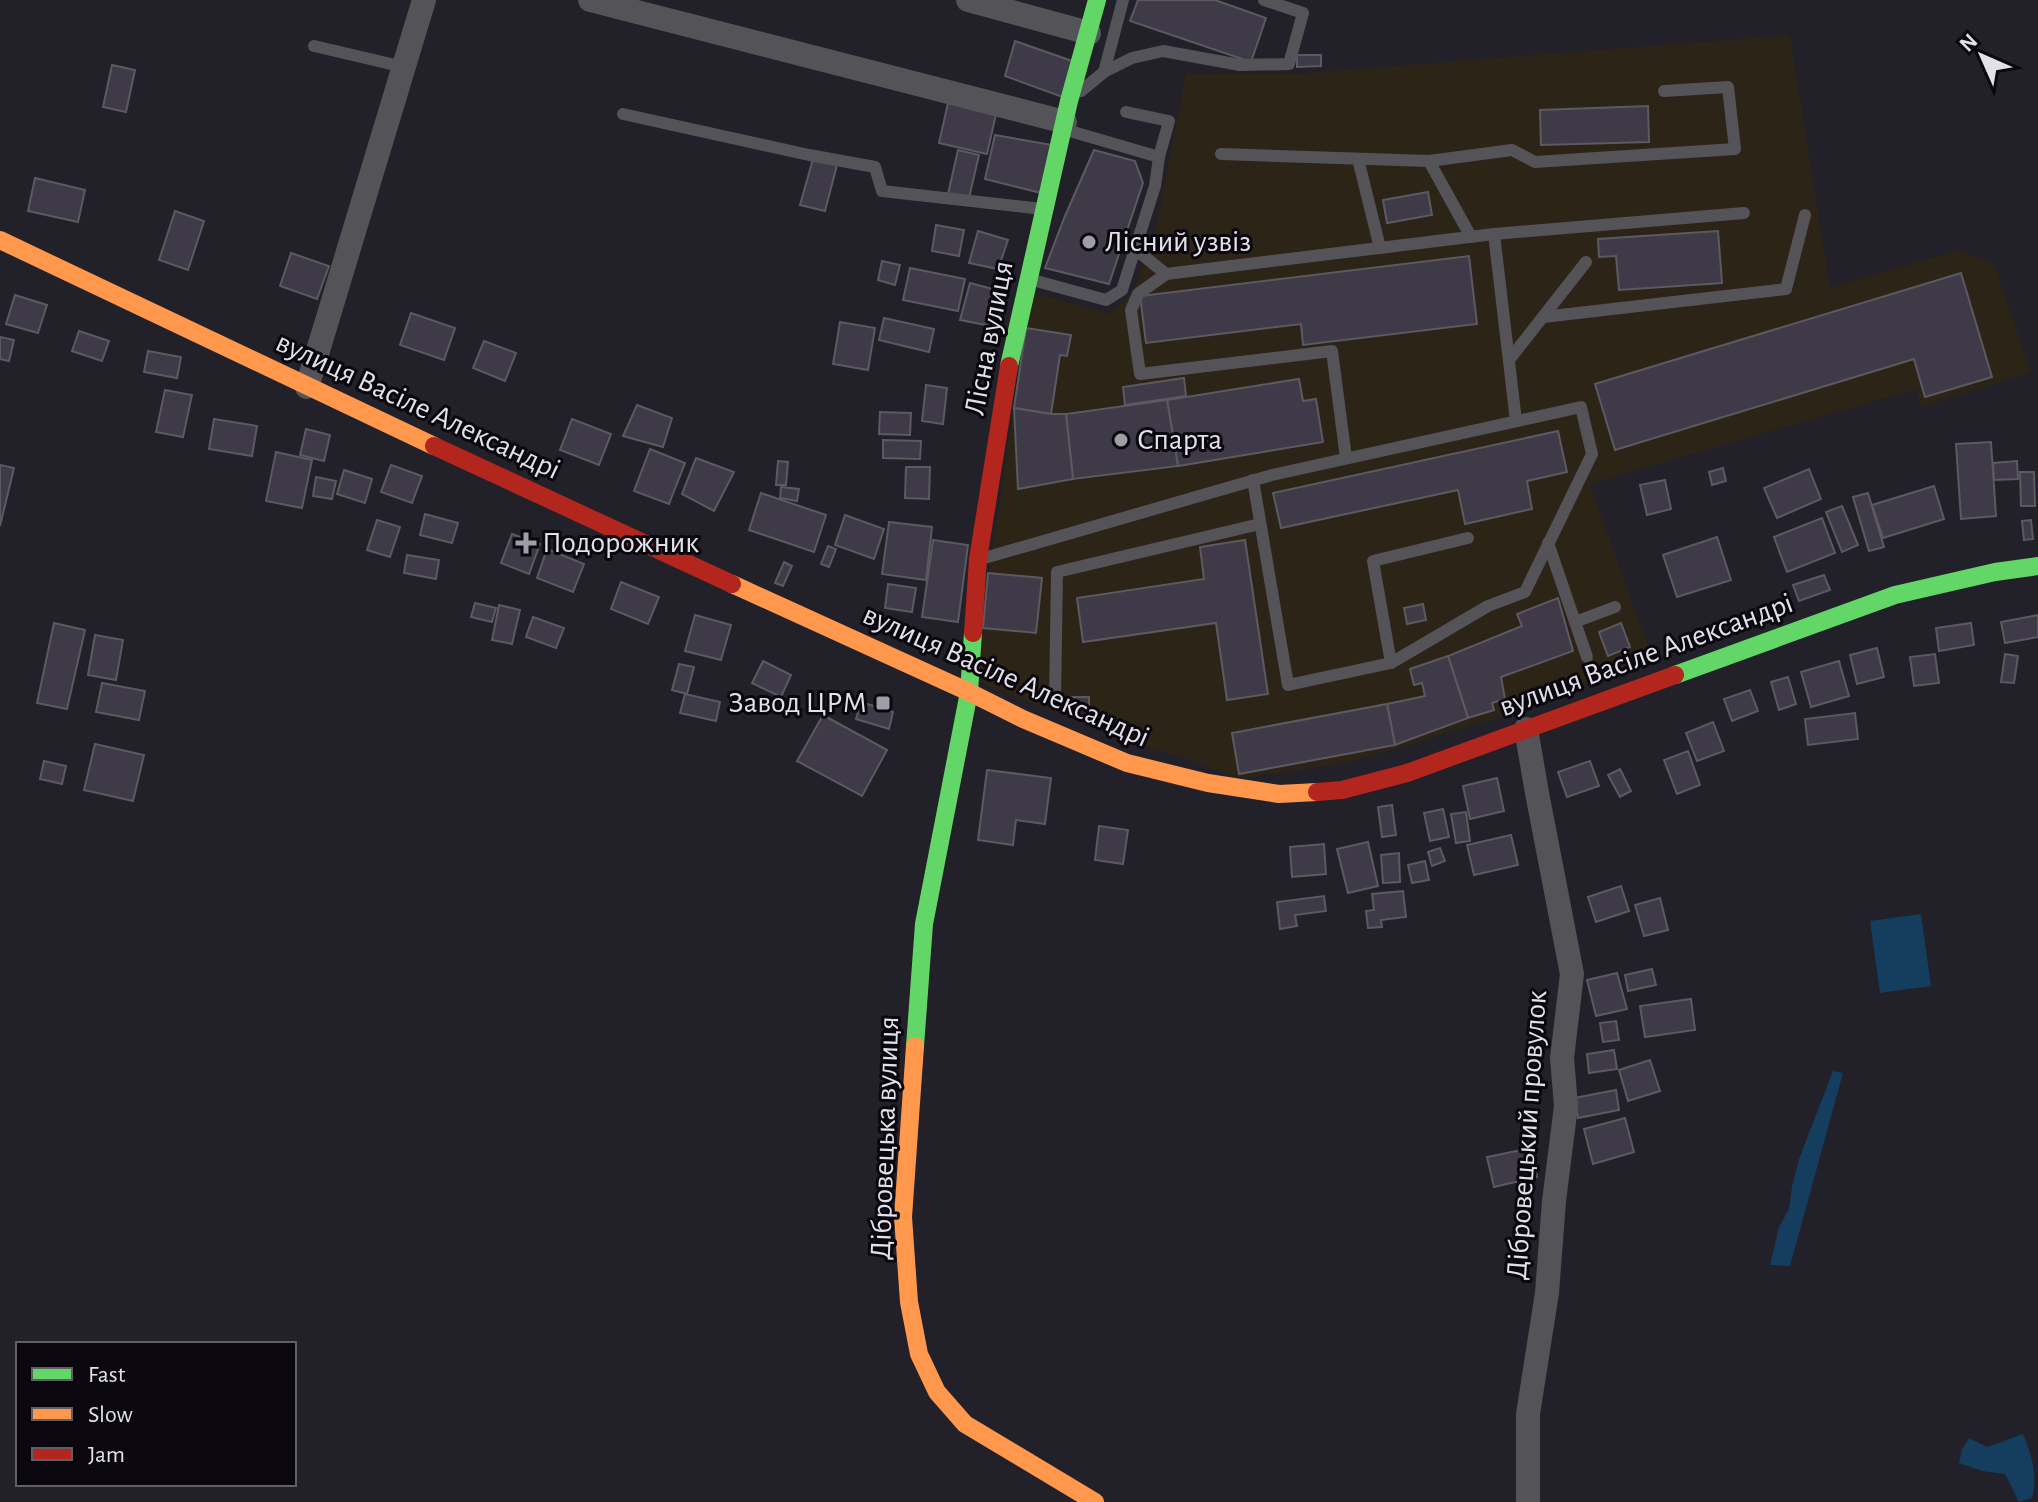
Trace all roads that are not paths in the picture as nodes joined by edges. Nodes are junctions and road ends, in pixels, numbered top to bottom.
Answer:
1 (424, 0) edge
2 (590, 0) edge
3 (968, 0) edge
4 (1097, 0) edge
5 (1123, 0) edge
6 (1264, 0) edge
7 (1089, 33) junction
8 (314, 46) dead end
9 (404, 67) junction
10 (1104, 72) junction
11 (1664, 91) dead end
12 (1126, 112) dead end
13 (623, 114) dead end
14 (1066, 118) junction
15 (1221, 154) dead end
16 (1159, 157) junction
17 (1358, 159) junction
18 (1429, 161) junction
19 (1045, 209) junction
20 (1744, 213) dead end
21 (1805, 215) dead end
22 (1494, 234) junction
23 (1471, 237) junction
24 (0, 240) edge
25 (1380, 248) junction
26 (1135, 249) junction
27 (1586, 262) dead end
28 (1166, 274) junction
29 (1028, 278) junction
30 (1543, 317) junction
31 (1509, 360) junction
32 (307, 387) junction
33 (1516, 421) junction
34 (1346, 458) junction
35 (1253, 480) junction
36 (1260, 524) junction
37 (1468, 538) dead end
38 (1548, 543) junction
39 (978, 559) junction
40 (2038, 566) edge
41 (1615, 607) dead end
42 (1575, 622) junction
43 (1587, 657) dead end
44 (1391, 663) junction
45 (969, 692) junction
46 (1055, 701) dead end
47 (1526, 729) junction
48 (1095, 1502) edge
49 (1528, 1502) edge

1 - 9 street
2 - 14 street
3 - 7 street
4 - 7 main road, Лісна вулиця
5 - 10 lane
6 - 10 lane
7 - 14 main road, Лісна вулиця
8 - 9 lane
9 - 32 street
10 - 14 lane
11 - 18 lane
12 - 16 lane
13 - 19 lane
14 - 16 lane
14 - 19 main road, Лісна вулиця
15 - 17 lane
16 - 26 lane
17 - 18 lane
17 - 25 lane
18 - 23 lane
19 - 29 main road, Лісна вулиця
20 - 22 lane
21 - 30 lane
22 - 23 lane
22 - 31 lane
23 - 25 lane
24 - 32 main road, вулиця Васіле Александрі
25 - 28 lane
26 - 28 lane
26 - 29 lane
27 - 30 lane
28 - 34 lane
29 - 39 main road, Лісна вулиця
30 - 31 lane
31 - 33 lane
32 - 45 main road, вулиця Васіле Александрі
33 - 34 lane
33 - 38 lane
34 - 35 lane
35 - 36 lane
35 - 39 lane
36 - 44 lane
36 - 46 lane
37 - 44 lane
38 - 42 lane
38 - 44 lane
39 - 45 main road, Лісна вулиця
40 - 47 main road, вулиця Васіле Александрі
41 - 42 lane
42 - 43 lane
45 - 47 main road, вулиця Васіле Александрі
45 - 48 main road, Дібровецька вулиця
47 - 49 street, Дібровецький провулок

